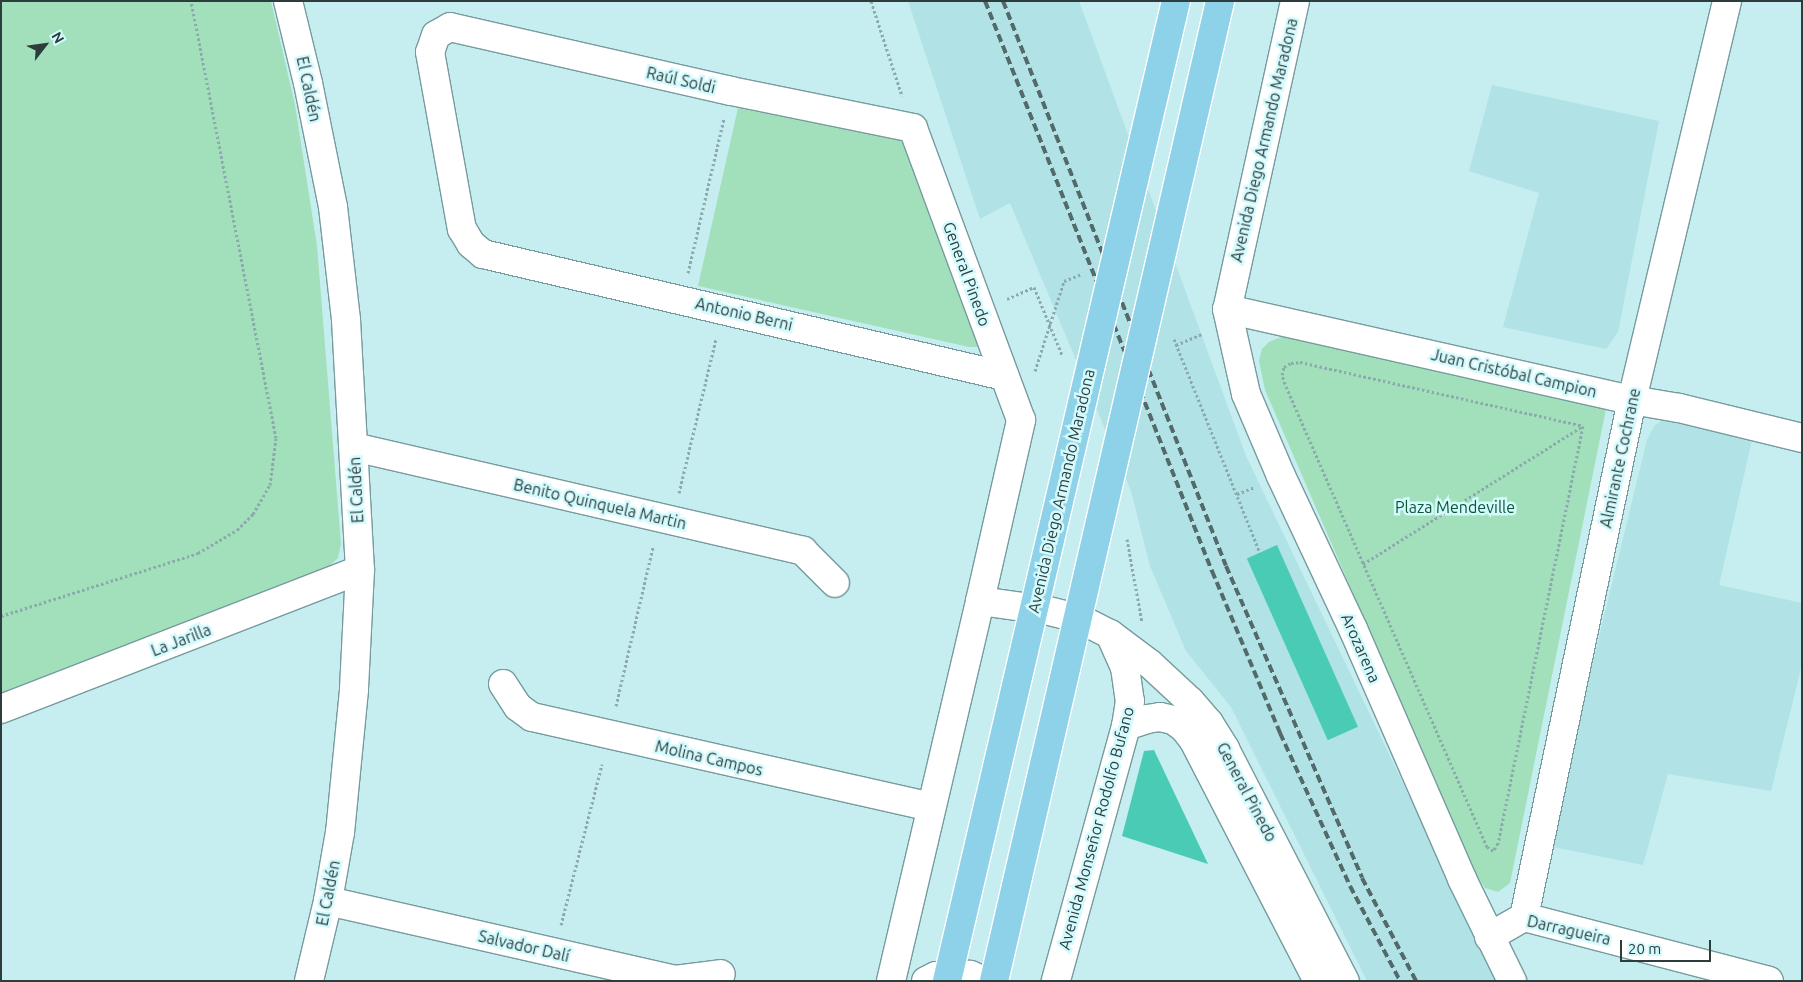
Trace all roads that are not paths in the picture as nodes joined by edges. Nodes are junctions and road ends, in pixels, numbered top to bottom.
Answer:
1 (288, 1) edge
2 (1176, 1) edge
3 (1220, 1) edge
4 (1295, 1) edge
5 (1727, 1) edge
6 (913, 128) joint
7 (483, 254) joint
8 (1227, 309) junction
9 (1004, 376) junction
10 (1632, 400) junction
11 (1802, 438) edge
12 (354, 447) junction
13 (360, 570) junction
14 (835, 583) dead end
15 (980, 601) junction
16 (1110, 634) junction
17 (503, 684) dead end
18 (1, 709) edge
19 (1126, 726) junction
20 (930, 807) junction
21 (328, 901) junction
22 (1524, 916) junction
23 (1489, 937) junction
24 (721, 974) dead end
25 (308, 981) edge
26 (891, 981) edge
27 (926, 981) edge
28 (947, 981) edge
29 (985, 981) edge
30 (994, 981) edge
31 (1056, 981) edge
32 (1318, 981) edge
33 (1345, 981) edge
34 (1512, 981) edge
35 (1769, 981) edge

1 - 12 street, El Caldén
2 - 28 main road, Avenida Diego Armando Maradona, bridge
3 - 30 main road, bridge
4 - 8 street, Avenida Diego Armando Maradona
5 - 10 street, Almirante Cochrane
6 - 7 street, Raúl Soldi
6 - 9 street, General Pinedo
7 - 9 street, Antonio Berni
8 - 10 street, Juan Cristóbal Campion
8 - 23 street, Arozarena
9 - 15 street, General Pinedo
10 - 11 street, Juan Cristóbal Campion
10 - 22 street, Almirante Cochrane
12 - 13 street, El Caldén
12 - 14 street, Benito Quinquela Martin
13 - 18 street, La Jarilla
13 - 21 street, El Caldén
15 - 16 street
15 - 20 street
16 - 19 street, Avenida Monseñor Rodolfo Bufano
16 - 33 street, General Pinedo
17 - 20 street, Molina Campos
19 - 31 street, Avenida Monseñor Rodolfo Bufano
19 - 32 street, General Pinedo
20 - 26 street
21 - 24 street, Salvador Dalí
21 - 25 street, El Caldén
22 - 23 street, Darragueira
22 - 35 street, Darragueira
23 - 34 street, Arozarena
27 - 29 street

